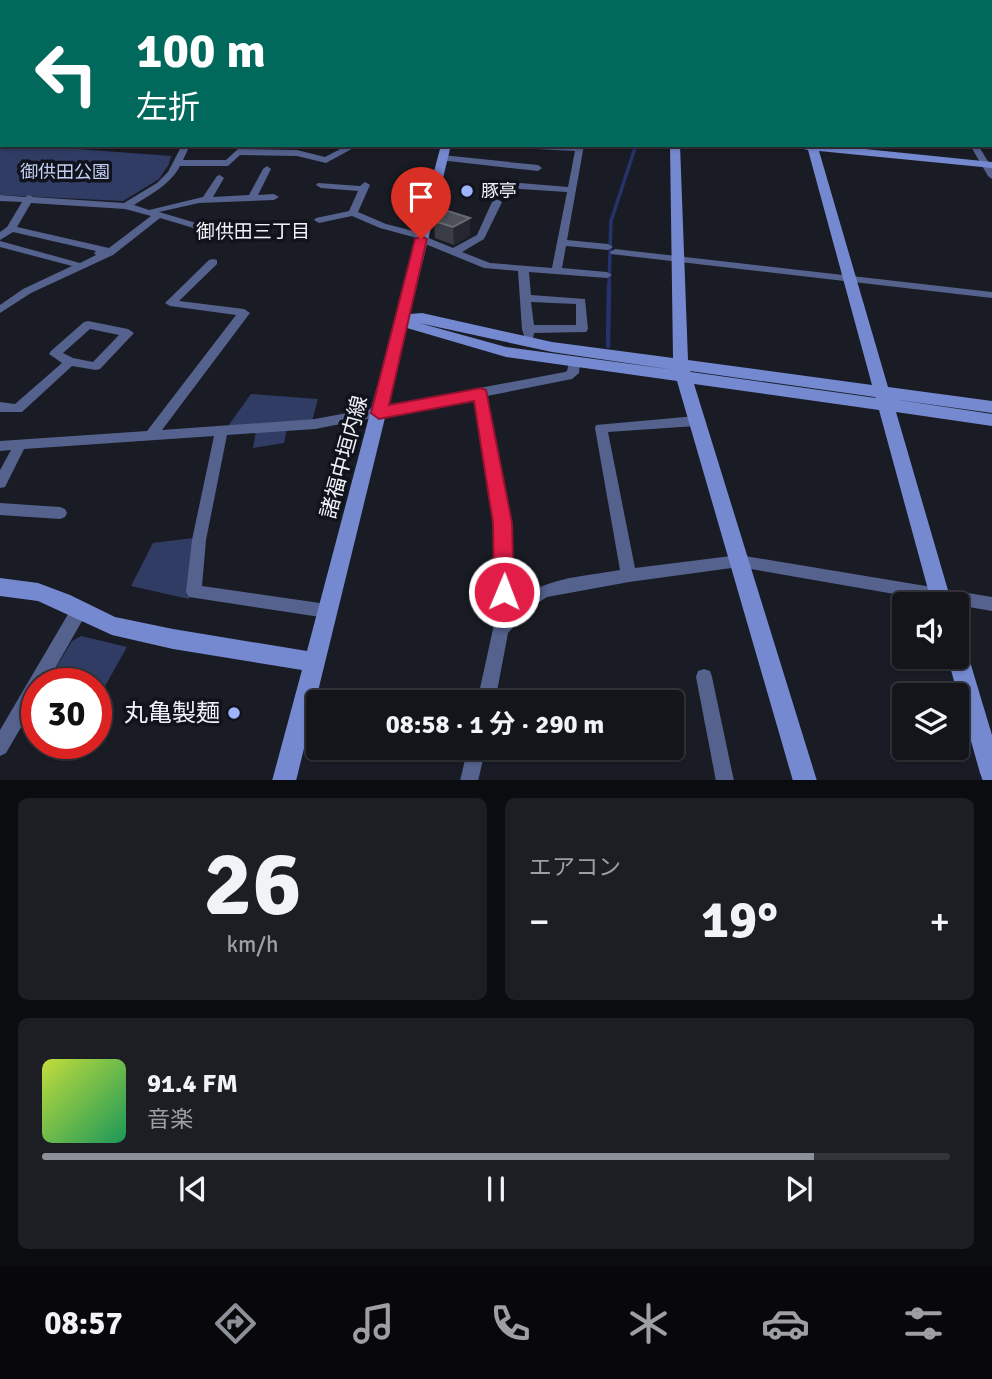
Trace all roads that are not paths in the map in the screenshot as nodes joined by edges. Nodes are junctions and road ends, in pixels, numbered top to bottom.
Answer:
1 (185, 147) edge
2 (351, 147) edge
3 (579, 147) edge
4 (674, 147) edge
5 (813, 147) edge
6 (823, 147) edge
7 (976, 147) edge
8 (444, 152) edge
9 (178, 163) junction
10 (989, 164) edge
11 (538, 168) dead end
12 (267, 169) dead end
13 (992, 176) edge
14 (220, 178) dead end
15 (321, 185) dead end
16 (520, 186) dead end
17 (571, 191) junction
18 (274, 197) dead end
19 (0, 198) edge
20 (29, 198) junction
21 (252, 198) junction
22 (206, 200) junction
23 (497, 202) dead end
24 (126, 206) junction
25 (156, 213) junction
26 (354, 213) junction
27 (319, 220) dead end
28 (11, 229) junction
29 (217, 232) dead end
30 (0, 237) edge
31 (422, 238) junction
32 (562, 243) junction
33 (0, 244) edge
34 (611, 249) joint
35 (452, 253) junction
36 (678, 257) junction
37 (213, 262) dead end
38 (76, 264) junction
39 (523, 268) junction
40 (557, 270) junction
41 (607, 275) dead end
42 (849, 278) junction
43 (47, 282) junction
44 (992, 295) edge
45 (526, 298) junction
46 (0, 310) edge
47 (402, 319) junction
48 (529, 336) junction
49 (70, 362) junction
50 (574, 362) junction
51 (683, 371) junction
52 (481, 394) junction
53 (883, 399) junction
54 (0, 407) edge
55 (992, 407) edge
56 (379, 413) junction
57 (992, 420) edge
58 (696, 421) junction
59 (222, 430) junction
60 (152, 434) junction
61 (0, 446) edge
62 (19, 447) junction
63 (0, 483) edge
64 (0, 509) edge
65 (60, 513) dead end
66 (738, 561) junction
67 (629, 575) junction
68 (0, 587) edge
69 (899, 592) edge
70 (939, 592) edge
71 (969, 602) edge
72 (992, 604) edge
73 (80, 609) junction
74 (327, 611) junction
75 (501, 630) junction
76 (315, 662) junction
77 (961, 669) edge
78 (704, 677) dead end
79 (488, 690) edge
80 (0, 747) edge
81 (474, 760) edge
82 (992, 773) edge
83 (284, 780) edge
84 (469, 780) edge
85 (725, 780) edge
86 (805, 780) edge

1 - 9 street
2 - 9 street
3 - 17 street
4 - 36 street
5 - 42 street
6 - 10 street
7 - 10 street
8 - 11 street
8 - 31 street, 諸福中垣内線
9 - 24 street
10 - 13 street
12 - 21 street
14 - 22 street
15 - 26 street
16 - 17 street
17 - 32 street
18 - 21 street
19 - 20 street
20 - 24 street
20 - 28 street
21 - 22 street
22 - 25 street
23 - 35 street
24 - 25 street
25 - 29 street
25 - 43 street
26 - 27 street
26 - 31 street
28 - 30 street
28 - 38 street
31 - 35 street
31 - 47 street, 諸福中垣内線
32 - 34 street
32 - 40 street
33 - 38 street
34 - 36 street
35 - 39 street
36 - 42 street
36 - 51 street
37 - 60 street
38 - 43 street
39 - 40 street
39 - 45 street
40 - 41 street
42 - 44 street
42 - 53 street
43 - 46 street
45 - 48 street
45 - 48 street
47 - 48 street
47 - 50 street
47 - 56 street, 諸福中垣内線
48 - 51 street
49 - 49 street
49 - 54 street
50 - 51 street
50 - 52 street
51 - 53 street
51 - 58 street
52 - 56 street
52 - 75 street
53 - 55 street
53 - 57 street
53 - 70 street
56 - 59 street
56 - 74 street, 諸福中垣内線
58 - 66 street
58 - 67 street
59 - 60 street
59 - 74 street
60 - 62 street
61 - 62 street
62 - 63 street
64 - 65 street
66 - 67 street
66 - 69 street
66 - 86 street
67 - 75 street
68 - 73 street
71 - 72 street
73 - 76 street
73 - 80 street
74 - 76 street, 諸福中垣内線
75 - 79 street
76 - 83 street, 諸福中垣内線
77 - 82 street
78 - 85 street
81 - 84 street

